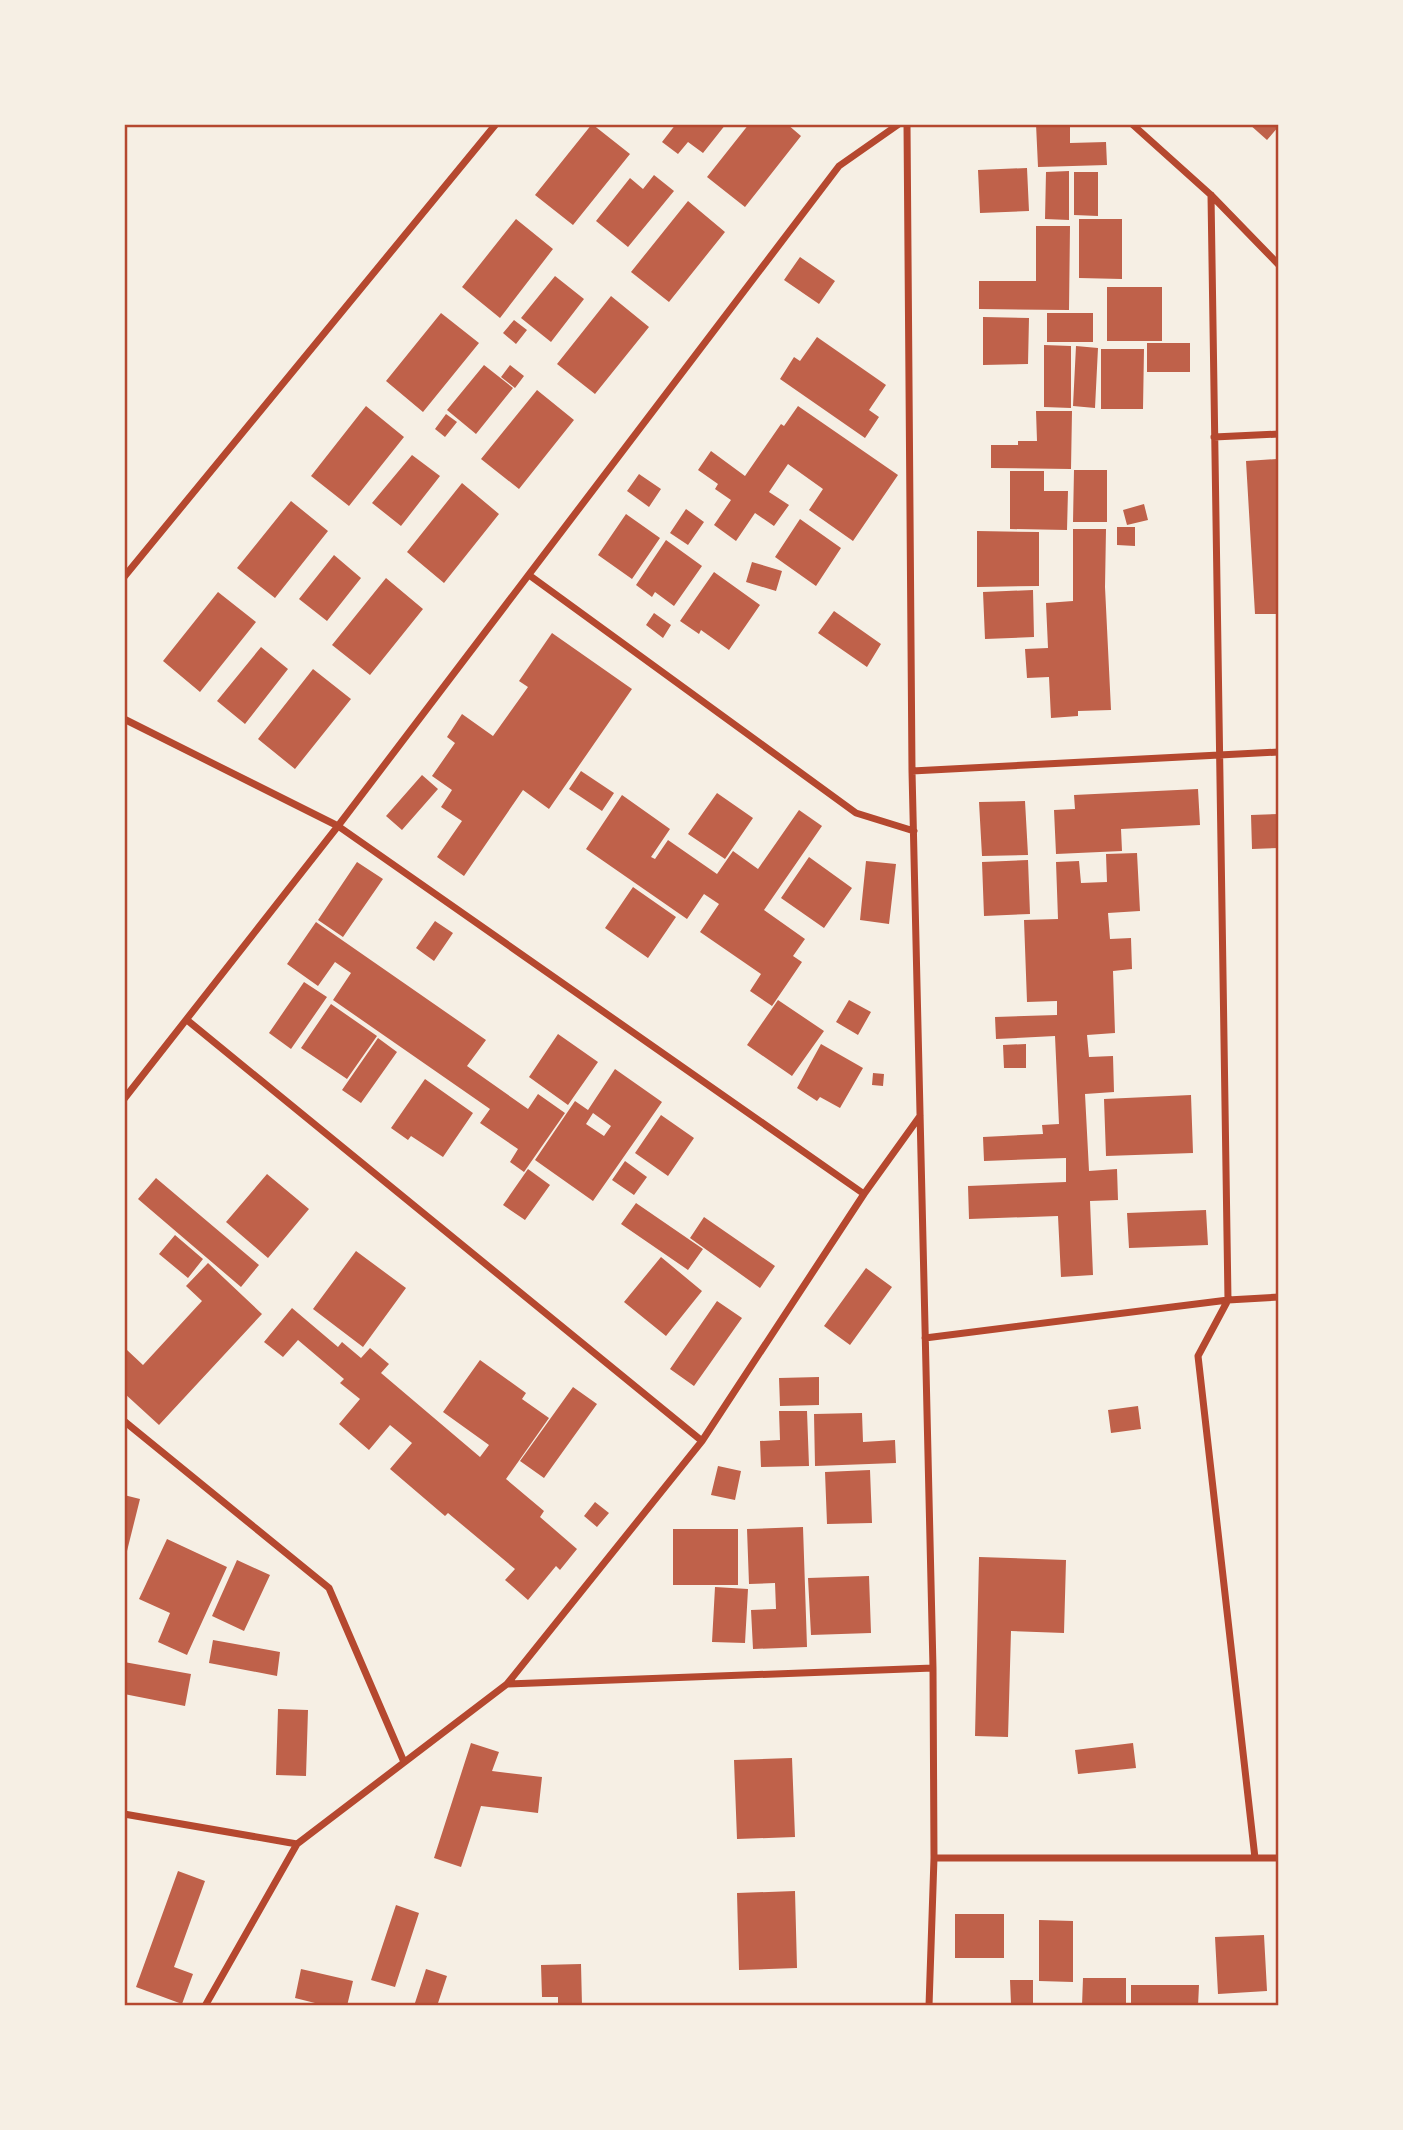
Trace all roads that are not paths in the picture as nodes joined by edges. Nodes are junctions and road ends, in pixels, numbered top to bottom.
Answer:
1 (496, 124) edge
2 (899, 124) edge
3 (906, 124) edge
4 (1132, 124) edge
5 (1210, 194) junction
6 (1279, 265) edge
7 (1279, 434) edge
8 (1214, 437) junction
9 (528, 575) junction
10 (124, 577) edge
11 (124, 719) edge
12 (1279, 752) edge
13 (1218, 754) junction
14 (912, 771) junction
15 (338, 827) junction
16 (914, 831) junction
17 (187, 1020) junction
18 (124, 1099) edge
19 (920, 1115) junction
20 (864, 1195) junction
21 (1279, 1297) edge
22 (1228, 1300) junction
23 (925, 1338) junction
24 (124, 1421) edge
25 (702, 1441) junction
26 (933, 1668) junction
27 (507, 1684) junction
28 (404, 1762) junction
29 (124, 1814) edge
30 (296, 1844) junction
31 (934, 1858) junction
32 (1255, 1858) junction
33 (1279, 1858) edge
34 (205, 2006) edge
35 (929, 2006) edge

1 - 10 street
2 - 9 street
3 - 14 street
4 - 5 street
5 - 6 street
5 - 8 street
7 - 8 street
8 - 13 street
9 - 15 street
9 - 16 street
11 - 15 street
12 - 13 street
13 - 14 street
13 - 22 street
14 - 16 street
15 - 17 street
15 - 20 street
16 - 19 street
17 - 18 street
17 - 25 street
19 - 20 street
19 - 23 street
20 - 25 street
21 - 22 street
22 - 23 street
22 - 32 street
23 - 26 street
24 - 28 street
25 - 27 street
26 - 27 street
26 - 31 street
27 - 28 street
28 - 30 street
29 - 30 street
30 - 34 street
31 - 32 street
31 - 35 street
32 - 33 street

